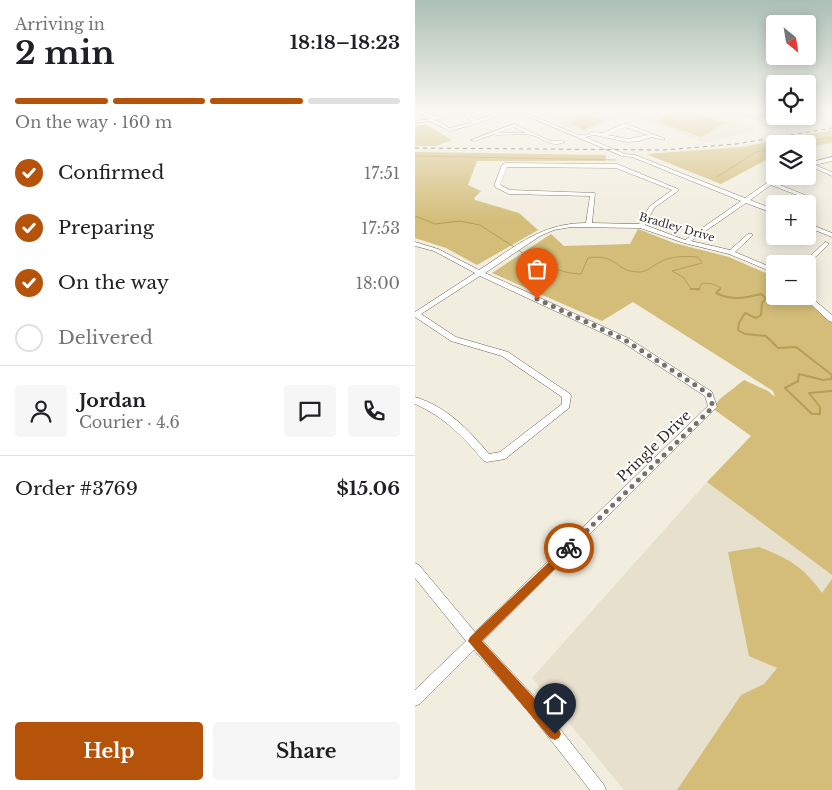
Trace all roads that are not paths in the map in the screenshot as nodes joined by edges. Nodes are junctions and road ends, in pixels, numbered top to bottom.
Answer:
1 (606, 148) edge
2 (618, 148) edge
3 (633, 156) junction
4 (832, 159) edge
5 (816, 162) edge
6 (816, 167) edge
7 (832, 174) edge
8 (768, 185) edge
9 (776, 185) edge
10 (802, 195) edge
11 (744, 200) junction
12 (766, 209) edge
13 (589, 224) junction
14 (641, 226) junction
15 (816, 229) edge
16 (750, 235) dead end
17 (832, 235) edge
18 (686, 242) junction
19 (415, 244) edge
20 (826, 244) dead end
21 (513, 251) joint
22 (731, 252) junction
23 (814, 255) edge
24 (766, 267) edge
25 (479, 273) junction
26 (816, 304) edge
27 (415, 315) edge
28 (832, 319) edge
29 (415, 400) edge
30 (415, 569) edge
31 (474, 641) junction
32 (415, 698) edge
33 (599, 790) edge

1 - 3 street
2 - 3 street
3 - 11 street
4 - 5 street
6 - 7 street
8 - 11 street
9 - 10 street
11 - 12 street
11 - 18 street
13 - 14 street, Bradley Drive
13 - 14 street
13 - 21 street, Bradley Drive
14 - 18 street, Bradley Drive
15 - 17 street
16 - 22 street
18 - 22 street, Bradley Drive
19 - 25 street, Pringle Drive
20 - 23 street
21 - 25 street, Bradley Drive
22 - 24 street, Bradley Drive
25 - 27 street, Bradley Drive
25 - 31 street, Pringle Drive
26 - 28 street
27 - 29 street
30 - 31 street
31 - 32 street
31 - 33 street

